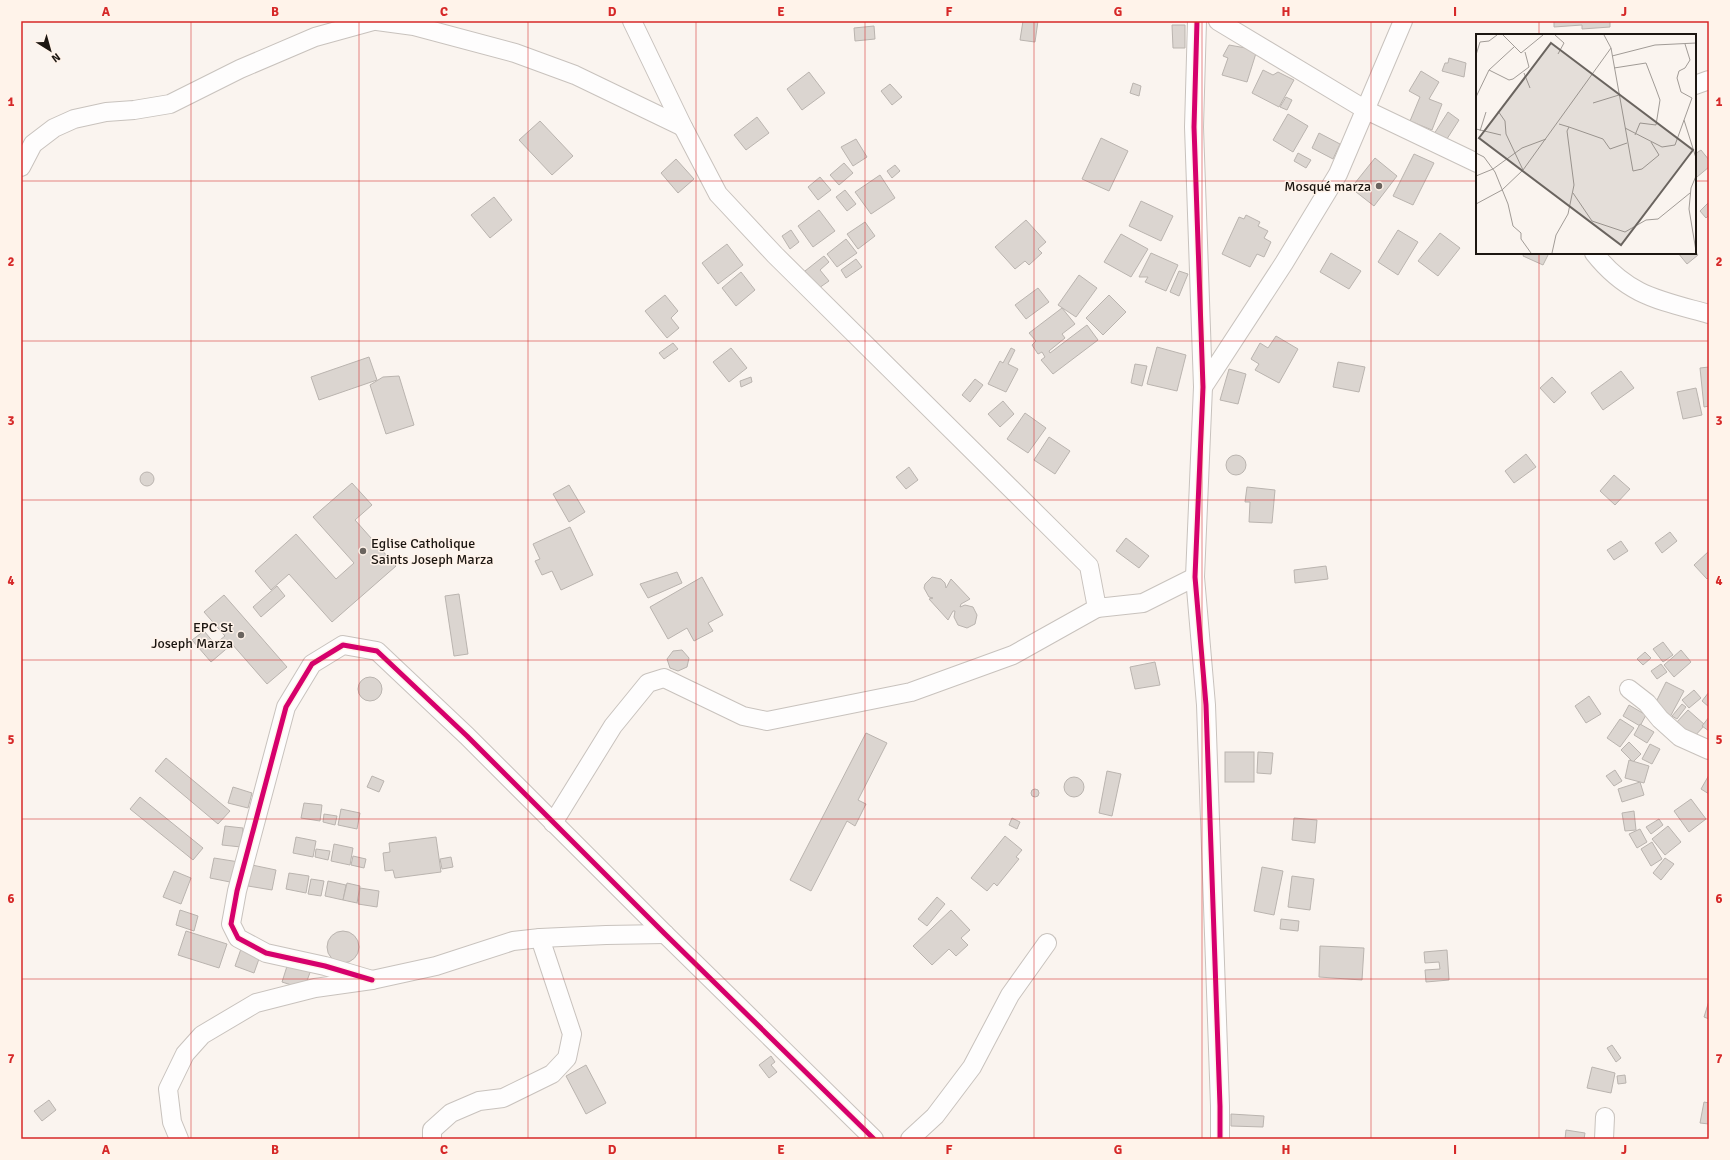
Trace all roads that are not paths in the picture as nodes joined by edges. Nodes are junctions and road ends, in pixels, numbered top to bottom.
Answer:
1 (373, 21) edge
2 (377, 21) edge
3 (632, 21) edge
4 (1197, 21) edge
5 (1218, 21) edge
6 (1403, 21) edge
7 (1709, 80) edge
8 (1696, 86) edge
9 (1366, 110) junction
10 (683, 127) junction
11 (1476, 163) edge
12 (21, 167) edge
13 (1595, 254) edge
14 (1709, 314) edge
15 (1203, 387) junction
16 (1195, 577) junction
17 (1097, 608) junction
18 (1629, 689) dead end
19 (1709, 750) edge
20 (553, 823) junction
21 (665, 934) junction
22 (540, 938) junction
23 (1048, 943) dead end
24 (372, 980) junction
25 (1605, 1117) dead end
26 (179, 1139) edge
27 (432, 1139) edge
28 (874, 1139) edge
29 (910, 1139) edge
30 (1220, 1139) edge
31 (1604, 1139) edge

1 - 12 street
2 - 10 street
3 - 10 street
4 - 15 street
5 - 9 street
6 - 9 street
7 - 8 street
9 - 11 street
9 - 15 street
10 - 17 street
13 - 14 street
15 - 16 street
16 - 17 street
16 - 30 street
17 - 20 street
18 - 19 street
20 - 21 street
20 - 24 street
21 - 22 street
21 - 28 street
22 - 24 street
22 - 27 street
23 - 29 street
24 - 26 street
25 - 31 street

